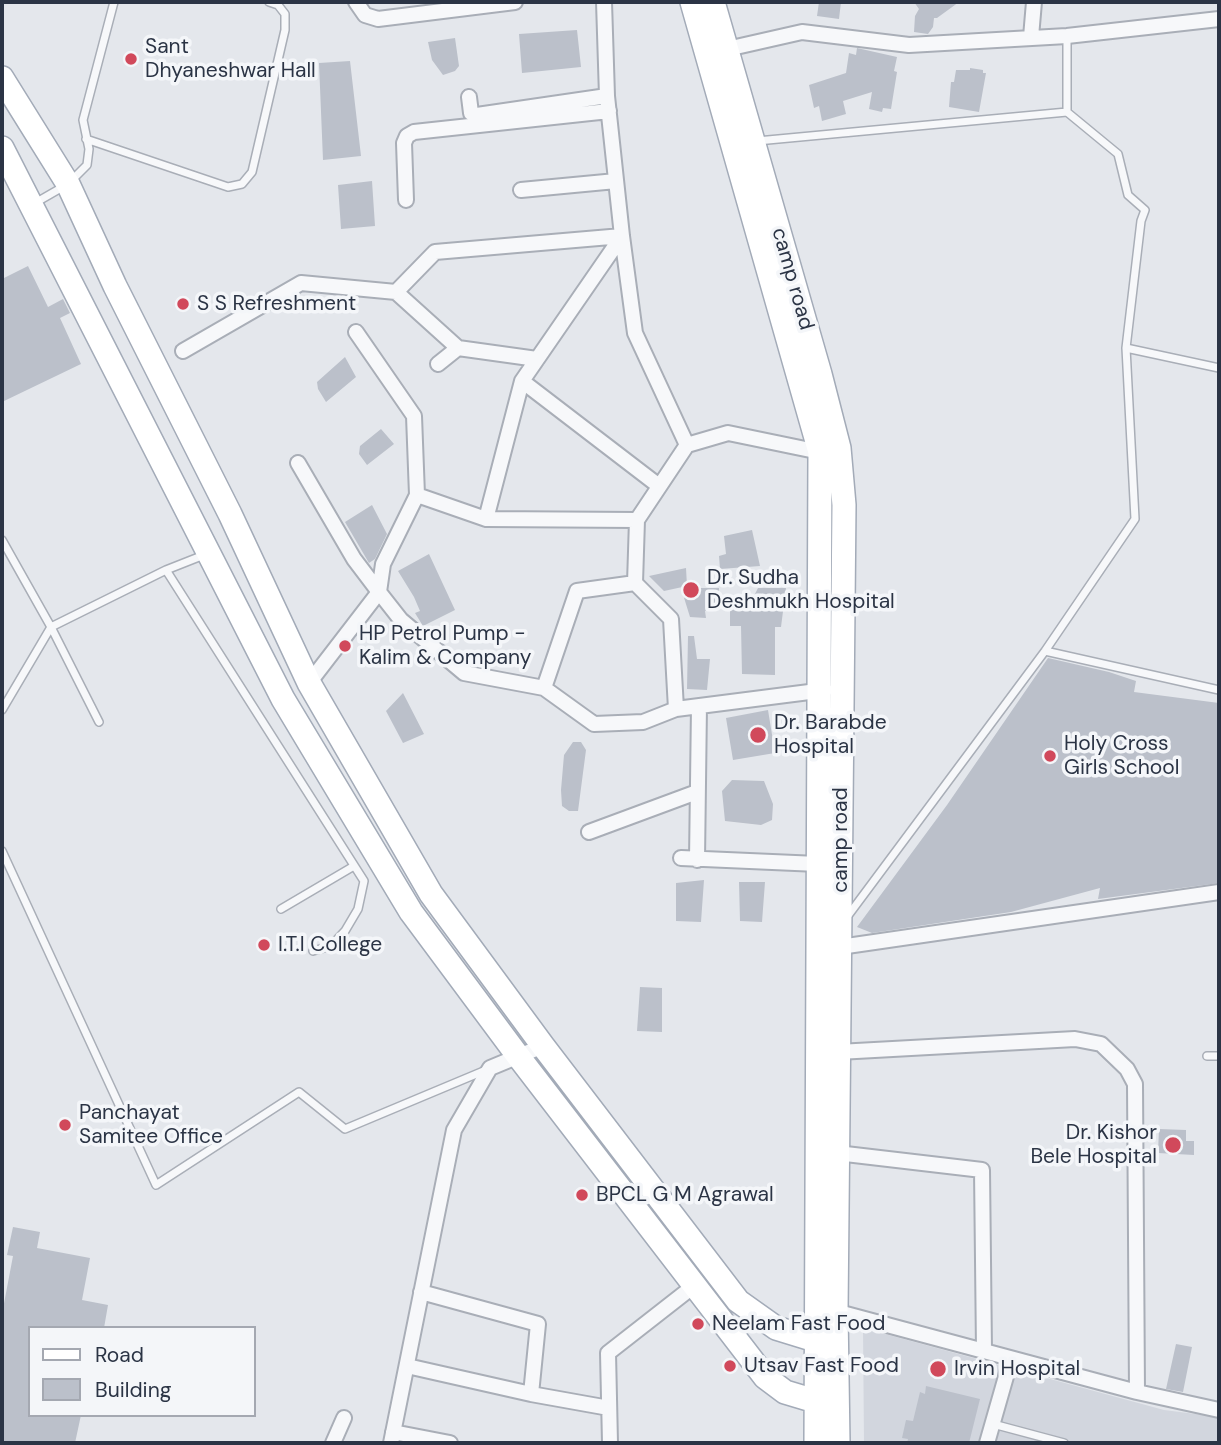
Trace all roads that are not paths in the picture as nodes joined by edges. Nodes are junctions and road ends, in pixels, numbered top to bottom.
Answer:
1 (114, 2) edge
2 (269, 2) edge
3 (356, 2) edge
4 (514, 2) edge
5 (604, 2) edge
6 (692, 2) edge
7 (713, 2) edge
8 (1034, 2) edge
9 (1219, 19) edge
10 (1067, 36) junction
11 (1031, 37) junction
12 (727, 49) junction
13 (2, 78) edge
14 (469, 97) dead end
15 (608, 103) junction
16 (1067, 112) junction
17 (86, 139) junction
18 (743, 144) junction
19 (2, 148) edge
20 (616, 181) junction
21 (68, 184) junction
22 (521, 190) dead end
23 (406, 200) dead end
24 (32, 205) junction
25 (622, 236) junction
26 (396, 292) junction
27 (356, 332) dead end
28 (458, 348) junction
29 (1126, 348) junction
30 (183, 351) dead end
31 (537, 359) junction
32 (438, 364) dead end
33 (1219, 368) edge
34 (522, 381) junction
35 (687, 445) junction
36 (820, 452) junction
37 (298, 463) dead end
38 (659, 486) junction
39 (417, 495) junction
40 (486, 519) junction
41 (637, 520) junction
42 (2, 540) edge
43 (208, 553) junction
44 (166, 570) junction
45 (635, 583) junction
46 (379, 592) junction
47 (275, 613) junction
48 (51, 627) junction
49 (246, 628) junction
50 (1045, 651) junction
51 (309, 684) junction
52 (544, 688) junction
53 (819, 690) junction
54 (842, 690) junction
55 (1219, 690) edge
56 (283, 699) junction
57 (699, 706) junction
58 (676, 709) junction
59 (2, 710) edge
60 (99, 722) dead end
61 (697, 792) junction
62 (589, 832) dead end
63 (2, 851) edge
64 (681, 858) dead end
65 (697, 860) junction
66 (818, 864) junction
67 (354, 866) junction
68 (1219, 892) edge
69 (281, 909) dead end
70 (829, 938) junction
71 (313, 951) dead end
72 (543, 1046) junction
73 (838, 1052) junction
74 (518, 1056) junction
75 (1208, 1056) dead end
76 (1219, 1056) edge
77 (490, 1068) junction
78 (837, 1153) junction
79 (826, 1234) junction
80 (695, 1285) junction
81 (421, 1292) junction
82 (826, 1310) junction
83 (826, 1341) junction
84 (984, 1351) junction
85 (1011, 1359) junction
86 (407, 1366) junction
87 (1137, 1392) junction
88 (531, 1394) junction
89 (826, 1402) junction
90 (609, 1408) junction
91 (1219, 1410) edge
92 (344, 1419) dead end
93 (993, 1424) junction
94 (392, 1437) edge
95 (332, 1443) edge
96 (450, 1443) edge
97 (610, 1443) edge
98 (816, 1443) edge
99 (838, 1443) edge
100 (987, 1443) edge
101 (1064, 1443) edge

1 - 17 lane
2 - 17 lane
3 - 4 street
5 - 15 street
6 - 18 main road, camp road
7 - 12 main road, camp road
8 - 11 street
9 - 10 street
10 - 11 street
10 - 16 lane
11 - 12 street
12 - 18 main road, camp road
13 - 21 main road
14 - 15 street
15 - 20 street
15 - 23 street
16 - 18 lane
16 - 29 lane
17 - 21 lane
18 - 36 main road, camp road
18 - 54 main road, camp road
19 - 24 main road
20 - 22 street
20 - 25 street
21 - 24 lane
21 - 47 main road
24 - 43 main road
25 - 26 street
25 - 31 street
25 - 35 street
26 - 28 street
26 - 30 street
27 - 39 street
28 - 31 street
28 - 32 street
29 - 33 lane
29 - 50 lane
31 - 34 street
34 - 38 street
34 - 40 street
35 - 36 street
35 - 38 street
36 - 53 main road, camp road
37 - 46 street
38 - 41 street
39 - 40 street
39 - 46 street
40 - 41 street
41 - 45 street
42 - 48 lane
43 - 44 lane
43 - 49 main road
44 - 48 lane
44 - 67 lane
45 - 52 street
45 - 58 street
46 - 51 street
46 - 52 street
47 - 49 main road
47 - 51 main road
48 - 59 lane
48 - 60 lane
49 - 56 main road
50 - 55 lane
50 - 70 lane
51 - 56 main road
51 - 72 main road
52 - 58 street
53 - 54 street
53 - 57 street
53 - 66 main road, camp road
54 - 70 main road, camp road
56 - 74 main road
57 - 58 street
57 - 61 street
61 - 62 street
61 - 65 street
63 - 77 lane
64 - 65 street
65 - 66 street
66 - 70 main road, camp road
67 - 69 lane
67 - 71 lane
68 - 70 street
70 - 73 main road, camp road
70 - 79 main road, camp road
72 - 74 street
72 - 83 main road
73 - 78 main road, camp road
73 - 87 street
74 - 77 street
74 - 80 main road
75 - 76 lane
77 - 81 street
78 - 79 main road, camp road
78 - 84 street
79 - 82 main road, camp road
80 - 89 main road
80 - 90 street
81 - 86 street
81 - 88 street
82 - 83 main road, camp road
82 - 84 street
83 - 89 main road, camp road
84 - 85 street
85 - 87 street
85 - 93 street
86 - 88 street
86 - 94 street
87 - 91 street
88 - 90 street
89 - 98 main road
89 - 99 main road, camp road
90 - 97 street
92 - 95 street
93 - 100 street
93 - 101 lane
94 - 96 street

